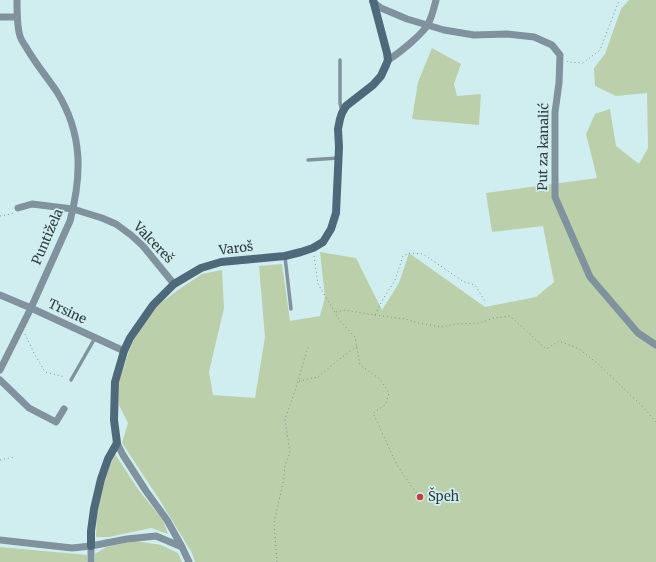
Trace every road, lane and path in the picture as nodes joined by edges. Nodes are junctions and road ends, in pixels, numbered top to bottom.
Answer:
1 (17, 0) edge
2 (436, 0) edge
3 (620, 0) edge
4 (373, 1) edge
5 (0, 17) edge
6 (17, 17) junction
7 (428, 25) junction
8 (560, 55) junction
9 (340, 60) dead end
10 (388, 60) junction
11 (342, 113) junction
12 (338, 158) junction
13 (308, 160) dead end
14 (18, 208) joint
15 (73, 210) junction
16 (0, 216) edge
17 (313, 248) junction
18 (285, 256) junction
19 (174, 284) junction
20 (0, 295) edge
21 (486, 303) dead end
22 (31, 308) junction
23 (291, 309) dead end
24 (335, 312) junction
25 (375, 315) junction
26 (22, 326) junction
27 (95, 338) junction
28 (656, 345) edge
29 (357, 346) junction
30 (309, 347) dead end
31 (124, 351) junction
32 (0, 370) edge
33 (65, 377) dead end
34 (0, 380) edge
35 (71, 380) dead end
36 (298, 381) junction
37 (64, 409) dead end
38 (656, 422) edge
39 (117, 443) junction
40 (14, 457) dead end
41 (0, 460) edge
42 (416, 494) dead end
43 (0, 540) edge
44 (91, 546) junction
45 (182, 547) junction
46 (91, 562) edge
47 (189, 562) edge
48 (277, 562) edge

1 - 6 street, Puntižela
2 - 7 street
3 - 8 path
4 - 7 street
4 - 10 main road
5 - 6 street
6 - 15 street, Puntižela
7 - 8 street
7 - 10 street
8 - 28 street, Put za kanalić
9 - 11 lane
10 - 11 main road
11 - 12 main road, Varoš
12 - 13 lane
12 - 17 main road, Varoš
14 - 15 street, Valcereš
14 - 16 path
15 - 19 street, Valcereš
15 - 22 street, Puntižela
17 - 18 main road, Varoš
17 - 24 path
18 - 19 main road, Varoš
18 - 23 lane
19 - 31 main road, Varoš
20 - 22 street, Trsine
21 - 25 path
22 - 26 street, Puntižela
22 - 27 street, Trsine
24 - 25 path
24 - 29 path
25 - 38 path
26 - 32 street, Puntižela
26 - 33 path
27 - 31 street, Trsine
27 - 35 lane
29 - 36 path
29 - 42 path
30 - 36 path
31 - 39 main road, Varoš
34 - 37 street
36 - 48 path
39 - 44 main road
39 - 45 street
40 - 41 path
43 - 44 street
44 - 45 street
44 - 46 street
45 - 47 street

